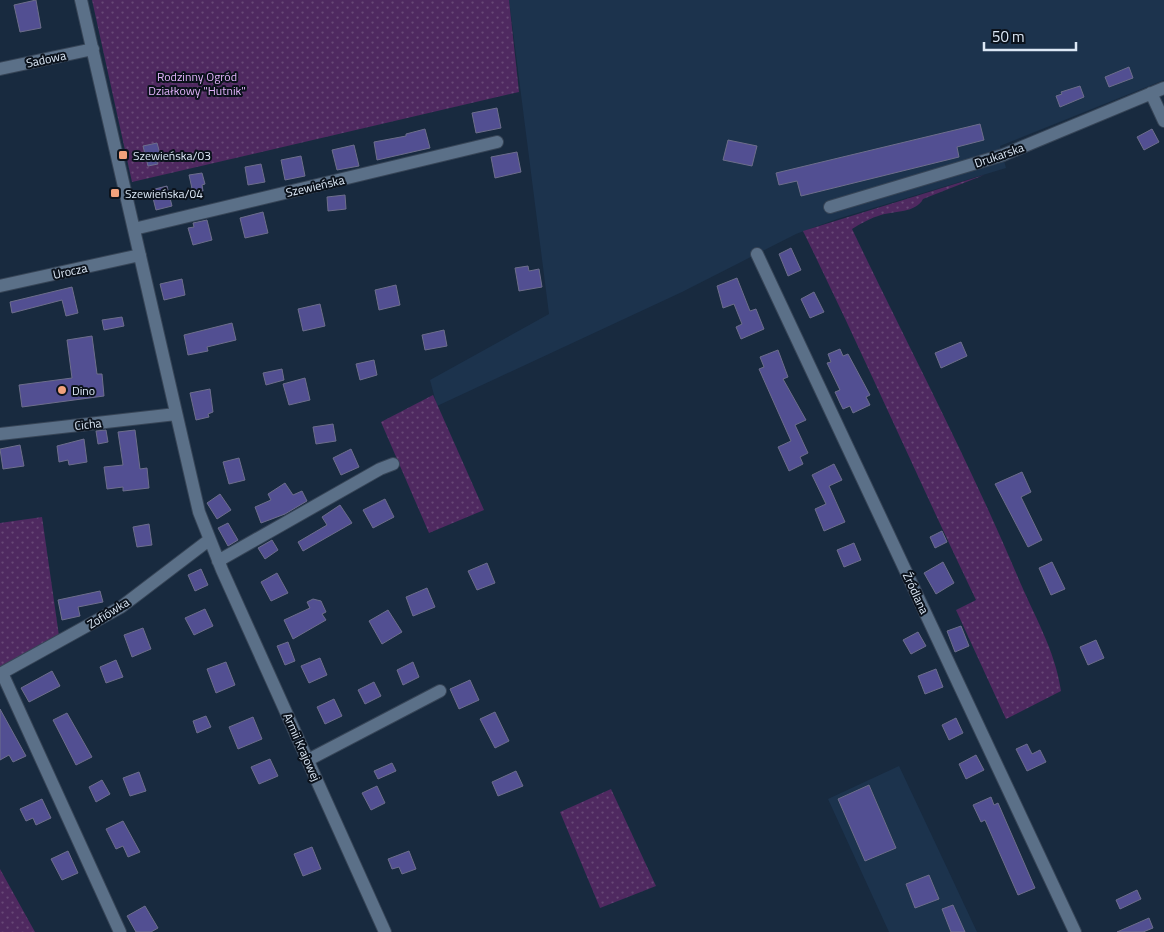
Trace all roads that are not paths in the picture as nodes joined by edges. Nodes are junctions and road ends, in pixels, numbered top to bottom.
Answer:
1 (81, 0) edge
2 (93, 50) junction
3 (0, 68) edge
4 (1164, 88) edge
5 (1151, 94) junction
6 (1164, 122) edge
7 (497, 142) dead end
8 (830, 208) dead end
9 (134, 229) junction
10 (757, 254) dead end
11 (140, 255) junction
12 (0, 286) edge
13 (176, 414) junction
14 (0, 434) edge
15 (394, 464) dead end
16 (209, 540) junction
17 (218, 561) junction
18 (1, 673) edge
19 (440, 691) dead end
20 (308, 760) junction
21 (120, 932) edge
22 (385, 932) edge
23 (1075, 932) edge

1 - 2 street
2 - 3 street, Sadowa
2 - 9 street
4 - 5 street, Drukarska
5 - 6 street
5 - 8 street, Drukarska
7 - 9 street, Szewieńska
9 - 11 street
10 - 23 street, Źródlana
11 - 12 street, Urocza
11 - 13 street
13 - 14 street, Cicha
13 - 16 street
15 - 17 street
16 - 17 street, Armii Krajowej
16 - 18 street, Zofiówka
17 - 20 street, Armii Krajowej
18 - 21 street
19 - 20 street
20 - 22 street, Armii Krajowej

